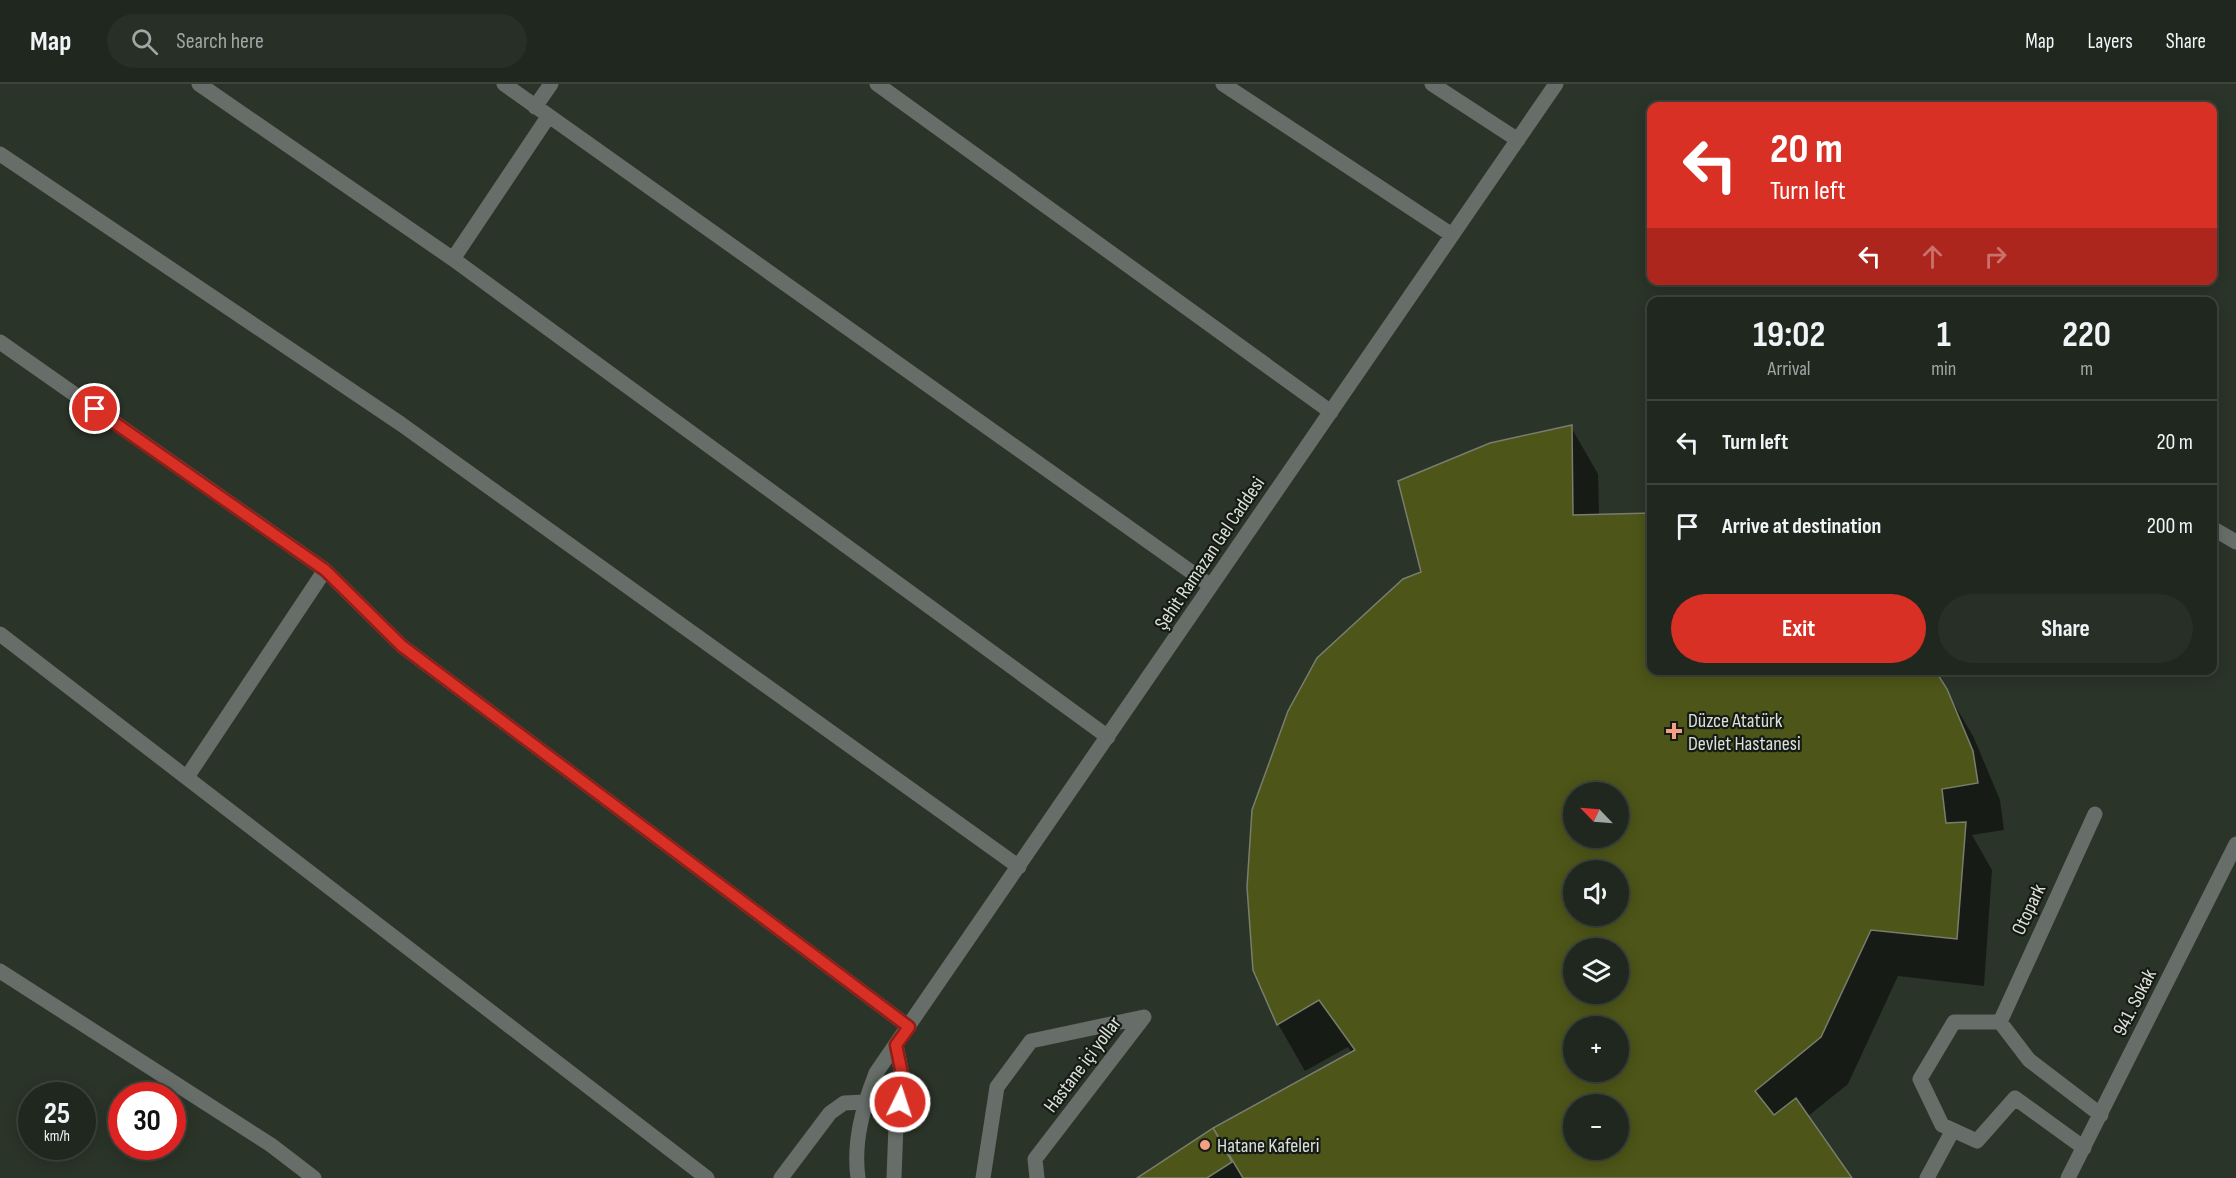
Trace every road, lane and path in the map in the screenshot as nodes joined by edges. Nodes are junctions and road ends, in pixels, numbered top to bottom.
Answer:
1 (199, 84) edge
2 (504, 84) edge
3 (551, 84) edge
4 (877, 84) edge
5 (1223, 84) edge
6 (1432, 84) edge
7 (1556, 84) edge
8 (535, 107) junction
9 (548, 117) junction
10 (1518, 140) junction
11 (0, 154) edge
12 (1452, 236) junction
13 (453, 259) junction
14 (0, 342) edge
15 (1331, 412) junction
16 (2217, 531) edge
17 (2236, 542) edge
18 (325, 570) junction
19 (1211, 586) junction
20 (0, 634) edge
21 (1108, 737) junction
22 (187, 777) junction
23 (2095, 814) dead end
24 (2236, 844) edge
25 (1019, 867) junction
26 (0, 971) edge
27 (2000, 1022) junction
28 (909, 1027) junction
29 (896, 1045) junction
30 (865, 1102) junction
31 (2101, 1115) junction
32 (1953, 1130) junction
33 (2084, 1148) junction
34 (314, 1178) edge
35 (707, 1178) edge
36 (781, 1178) edge
37 (858, 1178) edge
38 (894, 1178) edge
39 (983, 1178) edge
40 (1037, 1178) edge
41 (1927, 1178) edge
42 (2068, 1178) edge

1 - 13 street
2 - 8 street
3 - 8 street
4 - 15 street
5 - 12 street
6 - 10 street
7 - 10 street, Şehit Ramazan Gel Caddesi
8 - 9 street
9 - 13 street
9 - 19 street
10 - 12 street, Şehit Ramazan Gel Caddesi
11 - 25 street
12 - 15 street, Şehit Ramazan Gel Caddesi
13 - 21 street
14 - 18 street
15 - 19 street, Şehit Ramazan Gel Caddesi
16 - 17 street
18 - 22 street
18 - 28 street
19 - 21 street, Şehit Ramazan Gel Caddesi
20 - 22 street
21 - 25 street, Şehit Ramazan Gel Caddesi
22 - 35 street
23 - 27 street, Otopark
24 - 31 street, 941. Sokak
25 - 28 street, Şehit Ramazan Gel Caddesi
26 - 34 street
27 - 31 street
27 - 32 street
28 - 29 street, Şehit Ramazan Gel Caddesi
29 - 30 street, Şehit Ramazan Gel Caddesi
29 - 38 street
30 - 36 street
30 - 37 street, Şehit Ramazan Gel Caddesi
31 - 33 street, 941. Sokak
32 - 33 street
32 - 41 street
33 - 42 street, 941. Sokak
39 - 40 street, Hastane içi yollar

